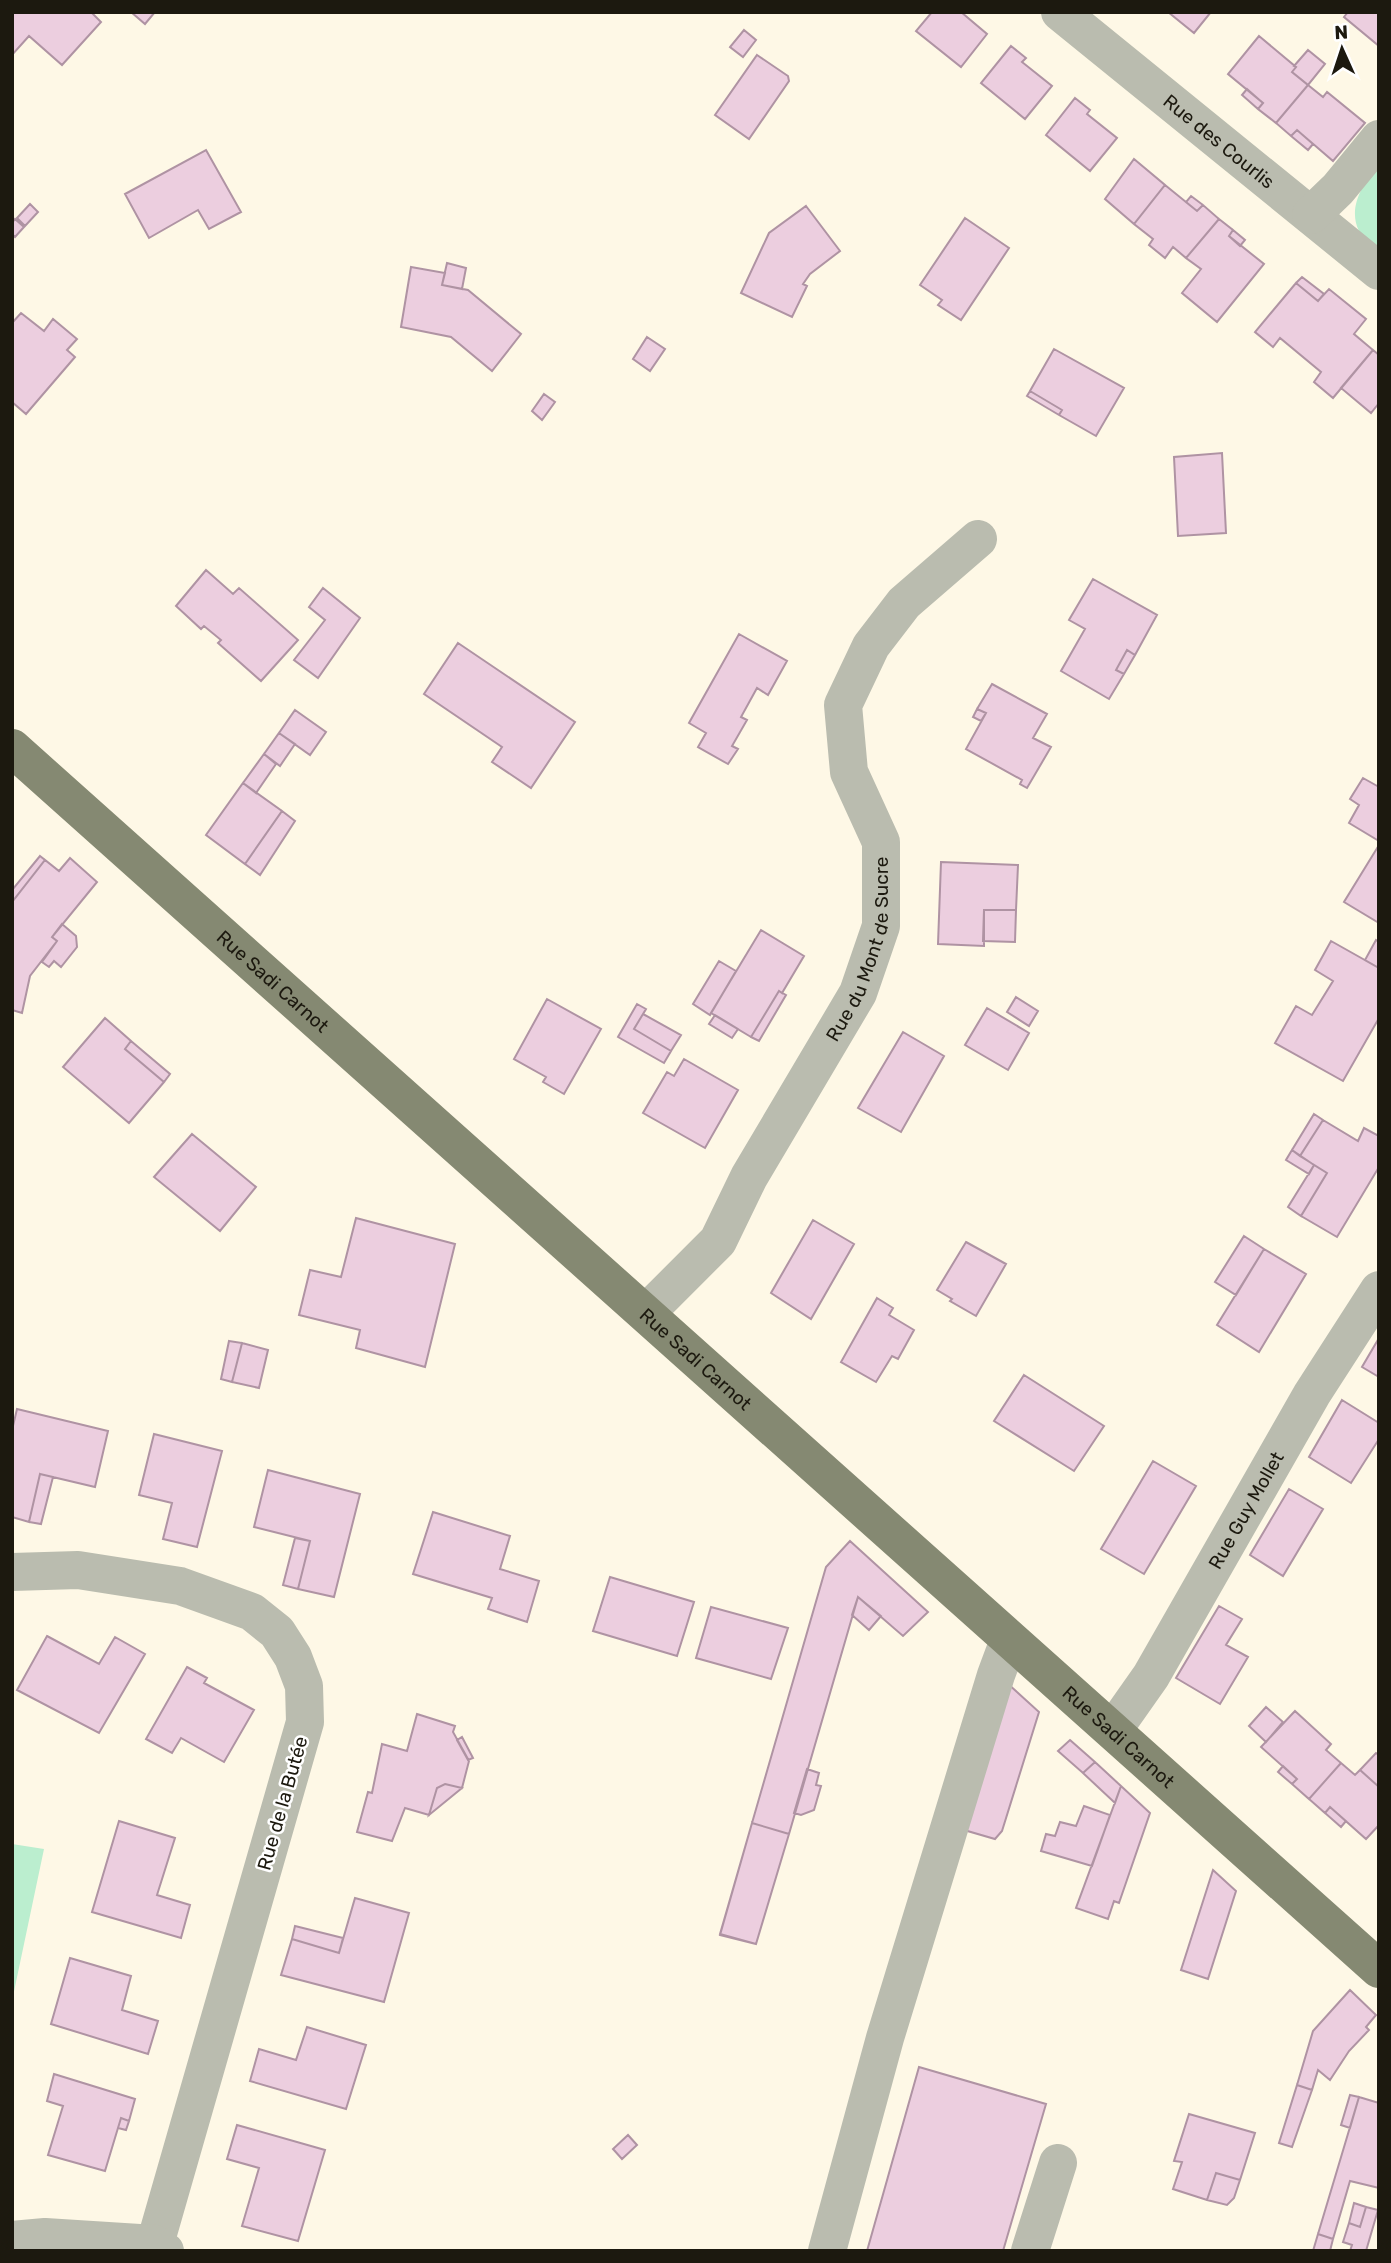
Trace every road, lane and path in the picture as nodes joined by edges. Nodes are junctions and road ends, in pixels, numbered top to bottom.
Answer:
1 (1060, 12) edge
2 (1379, 139) edge
3 (1311, 215) junction
4 (1379, 271) edge
5 (978, 539) dead end
6 (12, 748) edge
7 (1379, 1290) edge
8 (646, 1313) junction
9 (12, 1572) edge
10 (1009, 1640) junction
11 (1113, 1731) junction
12 (1379, 1969) edge
13 (1058, 2163) dead end
14 (12, 2240) edge
15 (160, 2247) edge
16 (827, 2251) edge
17 (1030, 2251) edge

1 - 3 street, Rue des Courlis
2 - 3 street
3 - 4 street, Rue des Courlis
5 - 8 street, Rue du Mont de Sucre
6 - 8 main road, Rue Sadi Carnot
7 - 11 street, Rue Guy Mollet
8 - 10 main road, Rue Sadi Carnot
9 - 15 street, Rue de la Butée
10 - 11 main road, Rue Sadi Carnot
10 - 16 street
11 - 12 main road, Rue Sadi Carnot
13 - 17 street
14 - 15 street

